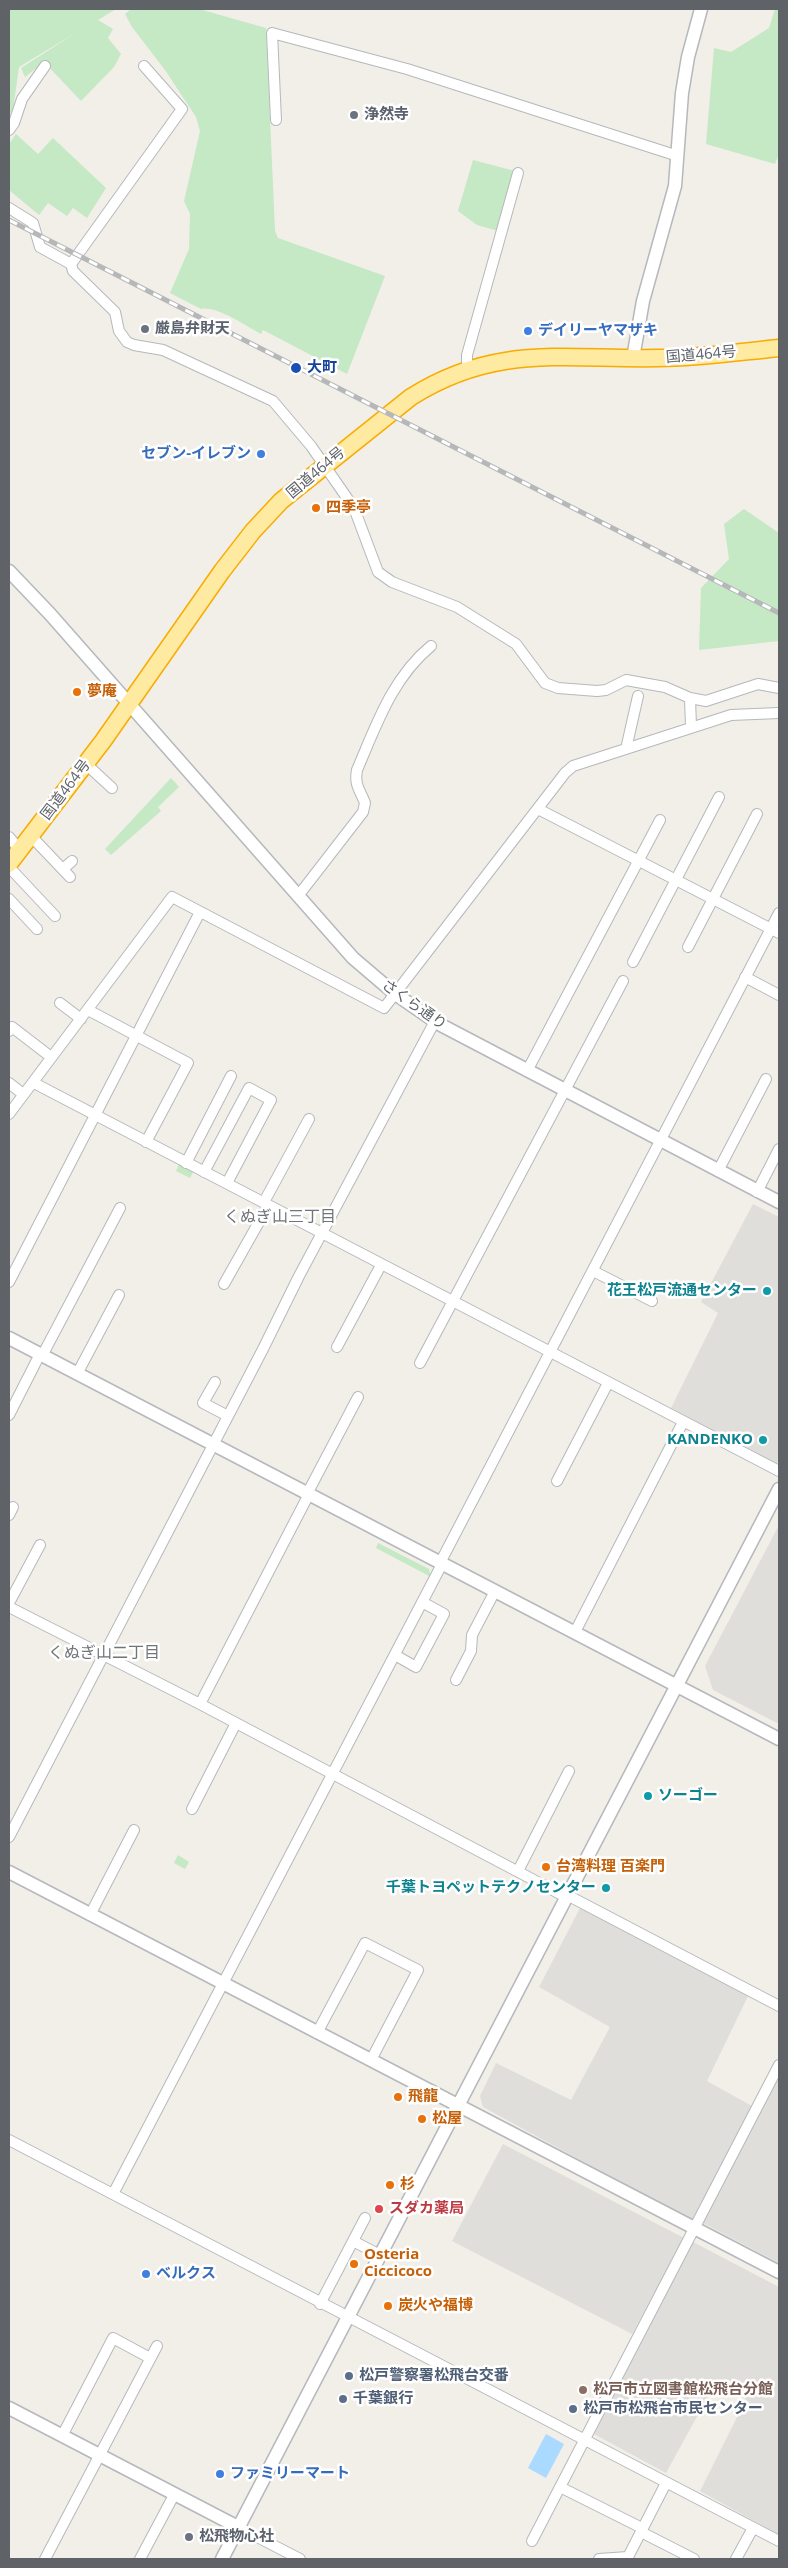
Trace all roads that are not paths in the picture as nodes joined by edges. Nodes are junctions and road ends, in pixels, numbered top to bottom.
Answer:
1 (701, 9) edge
2 (45, 66) dead end
3 (144, 66) dead end
4 (276, 120) dead end
5 (9, 130) edge
6 (678, 156) junction
7 (518, 173) dead end
8 (9, 208) edge
9 (71, 264) junction
10 (779, 348) edge
11 (633, 358) junction
12 (467, 368) junction
13 (324, 466) junction
14 (9, 571) edge
15 (431, 646) dead end
16 (779, 688) edge
17 (638, 696) dead end
18 (690, 698) junction
19 (129, 704) junction
20 (779, 713) edge
21 (691, 727) junction
22 (626, 749) junction
23 (86, 764) junction
24 (112, 788) dead end
25 (719, 797) dead end
26 (538, 809) junction
27 (757, 814) dead end
28 (660, 820) dead end
29 (31, 836) junction
30 (9, 837) edge
31 (20, 850) junction
32 (72, 861) dead end
33 (638, 861) junction
34 (9, 866) edge
35 (676, 880) junction
36 (298, 896) junction
37 (713, 899) junction
38 (9, 900) edge
39 (200, 912) junction
40 (779, 913) edge
41 (55, 916) dead end
42 (37, 929) dead end
43 (775, 931) edge
44 (688, 947) dead end
45 (633, 962) dead end
46 (745, 977) junction
47 (623, 981) dead end
48 (394, 993) junction
49 (779, 995) edge
50 (60, 1004) dead end
51 (88, 1010) junction
52 (81, 1020) junction
53 (435, 1021) junction
54 (9, 1031) edge
55 (136, 1036) junction
56 (51, 1057) junction
57 (528, 1071) junction
58 (232, 1076) dead end
59 (766, 1079) dead end
60 (9, 1083) edge
61 (34, 1083) junction
62 (566, 1091) junction
63 (23, 1094) junction
64 (9, 1114) edge
65 (95, 1115) junction
66 (308, 1119) dead end
67 (660, 1141) junction
68 (146, 1142) junction
69 (779, 1149) edge
70 (186, 1163) junction
71 (718, 1171) junction
72 (204, 1172) junction
73 (226, 1183) junction
74 (757, 1192) junction
75 (779, 1202) edge
76 (266, 1204) junction
77 (120, 1208) dead end
78 (322, 1234) junction
79 (381, 1265) junction
80 (593, 1271) junction
81 (9, 1282) edge
82 (224, 1284) dead end
83 (119, 1296) dead end
84 (453, 1302) junction
85 (652, 1302) dead end
86 (9, 1338) edge
87 (337, 1347) dead end
88 (550, 1352) junction
89 (41, 1355) junction
90 (420, 1364) dead end
91 (77, 1374) junction
92 (215, 1382) dead end
93 (608, 1383) junction
94 (358, 1397) dead end
95 (9, 1415) edge
96 (228, 1416) junction
97 (684, 1422) junction
98 (213, 1445) junction
99 (779, 1471) edge
100 (557, 1481) dead end
101 (779, 1489) edge
102 (308, 1494) junction
103 (40, 1545) dead end
104 (441, 1563) junction
105 (495, 1591) junction
106 (422, 1602) junction
107 (9, 1605) edge
108 (575, 1632) junction
109 (395, 1655) junction
110 (103, 1656) junction
111 (456, 1680) dead end
112 (677, 1686) junction
113 (200, 1704) junction
114 (236, 1724) junction
115 (779, 1739) edge
116 (569, 1771) dead end
117 (332, 1774) junction
118 (192, 1809) dead end
119 (133, 1829) dead end
120 (9, 1838) edge
121 (518, 1871) junction
122 (9, 1872) edge
123 (567, 1896) junction
124 (90, 1915) junction
125 (223, 1983) junction
126 (779, 2006) edge
127 (317, 2033) junction
128 (370, 2060) junction
129 (779, 2065) edge
130 (458, 2106) junction
131 (9, 2140) edge
132 (113, 2194) junction
133 (365, 2218) dead end
134 (694, 2228) junction
135 (353, 2240) junction
136 (380, 2255) junction
137 (779, 2272) edge
138 (320, 2304) junction
139 (348, 2318) junction
140 (157, 2346) dead end
141 (150, 2358) junction
142 (9, 2408) edge
143 (62, 2436) junction
144 (585, 2439) junction
145 (99, 2456) junction
146 (666, 2482) junction
147 (560, 2487) junction
148 (174, 2495) junction
149 (238, 2527) junction
150 (753, 2528) junction
151 (642, 2530) junction
152 (532, 2541) dead end
153 (779, 2541) edge
154 (627, 2558) edge
155 (45, 2559) edge
156 (140, 2559) edge
157 (222, 2559) edge
158 (300, 2559) edge
159 (599, 2559) edge
160 (694, 2559) edge
161 (736, 2559) edge

1 - 6 street
2 - 5 street
3 - 9 street
4 - 6 street
6 - 11 street
7 - 12 street
8 - 9 street
9 - 13 street
10 - 11 highway, 国道464号
11 - 12 highway, 国道464号
12 - 13 highway, 国道464号
13 - 18 street
13 - 19 highway, 国道464号
14 - 19 street, さくら通り
15 - 36 street
16 - 18 street
17 - 22 street
18 - 21 street
19 - 23 highway, 国道464号
19 - 36 street, さくら通り
20 - 21 street
21 - 22 street
22 - 26 street
23 - 24 street
23 - 29 highway, 国道464号
25 - 35 street
26 - 33 street
26 - 48 street
27 - 37 street
28 - 33 street
29 - 31 highway, 国道464号
29 - 32 street
30 - 31 street
31 - 34 highway, 国道464号
33 - 35 street
33 - 57 street
34 - 41 street
35 - 37 street
35 - 45 street
36 - 48 street, さくら通り
37 - 43 street
37 - 44 street
38 - 42 street
39 - 48 street
39 - 51 street
39 - 55 street
40 - 43 street
43 - 46 street
46 - 49 street
46 - 67 street
47 - 62 street
48 - 53 street, さくら通り
50 - 52 street
51 - 52 street
51 - 55 street
52 - 56 street
53 - 57 street, さくら通り
53 - 78 street
54 - 56 street
55 - 65 street
55 - 68 street
56 - 61 street
57 - 62 street, さくら通り
58 - 70 street
59 - 71 street
60 - 63 street
61 - 63 street
61 - 65 street
62 - 67 street, さくら通り
62 - 84 street
63 - 64 street
65 - 68 street
65 - 81 street
66 - 76 street
67 - 71 street, さくら通り
67 - 80 street
68 - 70 street
69 - 74 street
70 - 72 street
71 - 74 street, さくら通り
72 - 73 street
72 - 73 street
73 - 76 street
74 - 75 street, さくら通り
76 - 78 street
76 - 82 street
77 - 89 street
78 - 79 street
78 - 96 street
79 - 84 street
79 - 87 street
80 - 85 street
80 - 88 street
83 - 91 street
84 - 88 street
84 - 90 street
86 - 89 street
88 - 93 street
88 - 104 street
89 - 91 street
89 - 95 street
91 - 98 street
92 - 96 street
93 - 97 street
93 - 100 street
94 - 102 street
96 - 98 street
97 - 99 street
97 - 108 street
98 - 102 street
98 - 110 street
101 - 112 street
102 - 104 street
102 - 113 street
103 - 107 street
104 - 105 street
104 - 106 street
105 - 108 street
105 - 111 street
106 - 109 street
106 - 109 street
107 - 110 street
108 - 112 street
109 - 117 street
110 - 113 street
110 - 120 street
112 - 115 street
112 - 123 street
113 - 114 street
114 - 117 street
114 - 118 street
116 - 121 street
117 - 121 street
117 - 125 street
119 - 124 street
121 - 123 street
122 - 124 street
123 - 126 street
123 - 130 street
124 - 125 street
125 - 127 street
125 - 132 street
127 - 128 street
127 - 128 street
128 - 130 street
129 - 134 street
130 - 134 street
130 - 136 street
131 - 132 street
132 - 138 street
133 - 135 street
134 - 137 street
134 - 144 street
135 - 136 street
135 - 138 street
136 - 139 street
138 - 139 street
139 - 144 street
139 - 149 street
140 - 141 street
141 - 143 street
141 - 145 street
142 - 143 street
143 - 145 street
144 - 146 street
144 - 147 street
145 - 148 street
145 - 155 street
146 - 150 street
146 - 151 street
147 - 151 street
147 - 152 street
148 - 149 street
148 - 156 street
149 - 157 street
149 - 158 street
150 - 153 street
150 - 161 street
151 - 154 street
151 - 160 street
154 - 159 street

